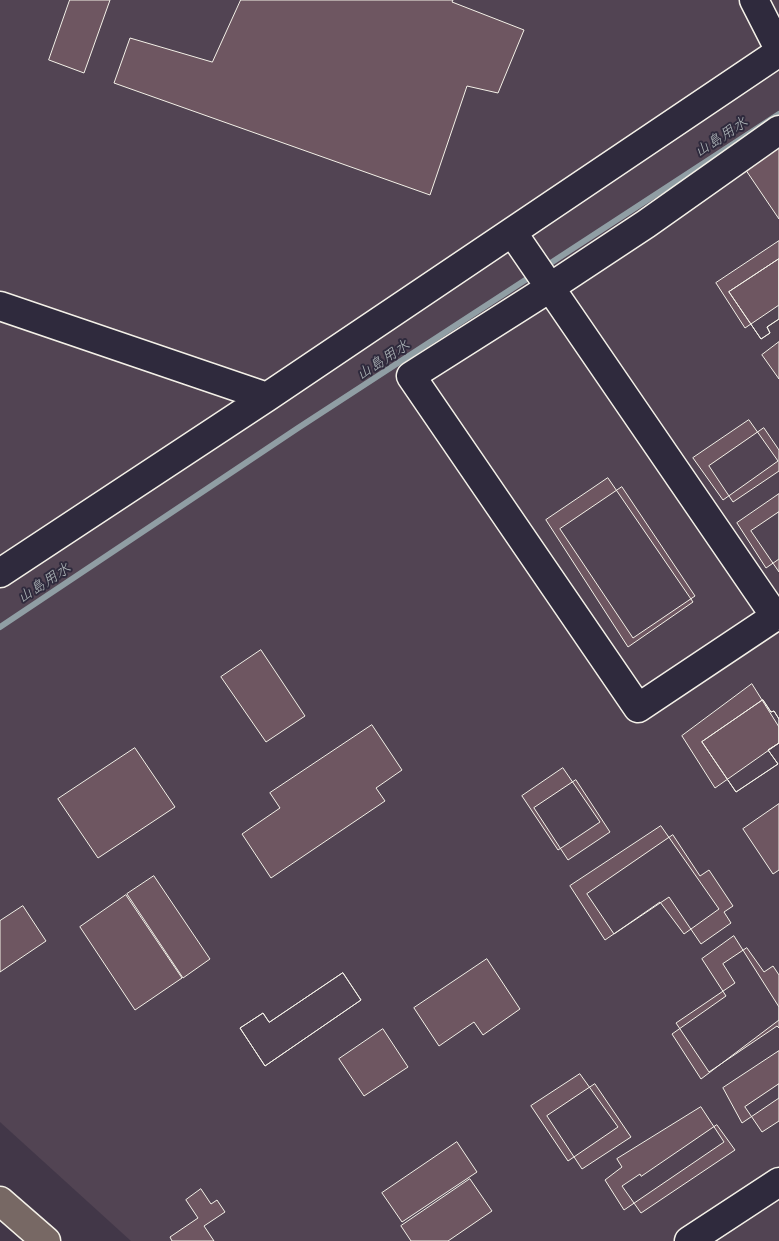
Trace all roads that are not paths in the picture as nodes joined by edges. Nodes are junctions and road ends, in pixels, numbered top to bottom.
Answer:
1 (754, 0) edge
2 (779, 51) edge
3 (779, 130) edge
4 (512, 232) junction
5 (550, 287) junction
6 (0, 306) edge
7 (267, 397) junction
8 (0, 573) edge
9 (777, 615) edge
10 (779, 1182) edge
11 (0, 1201) edge
12 (46, 1241) edge
13 (689, 1241) edge

1 - 2 street
2 - 4 street
3 - 5 street
4 - 5 street
4 - 7 street
5 - 9 street
5 - 9 street
6 - 7 street
7 - 8 street
10 - 13 street
11 - 12 highway

